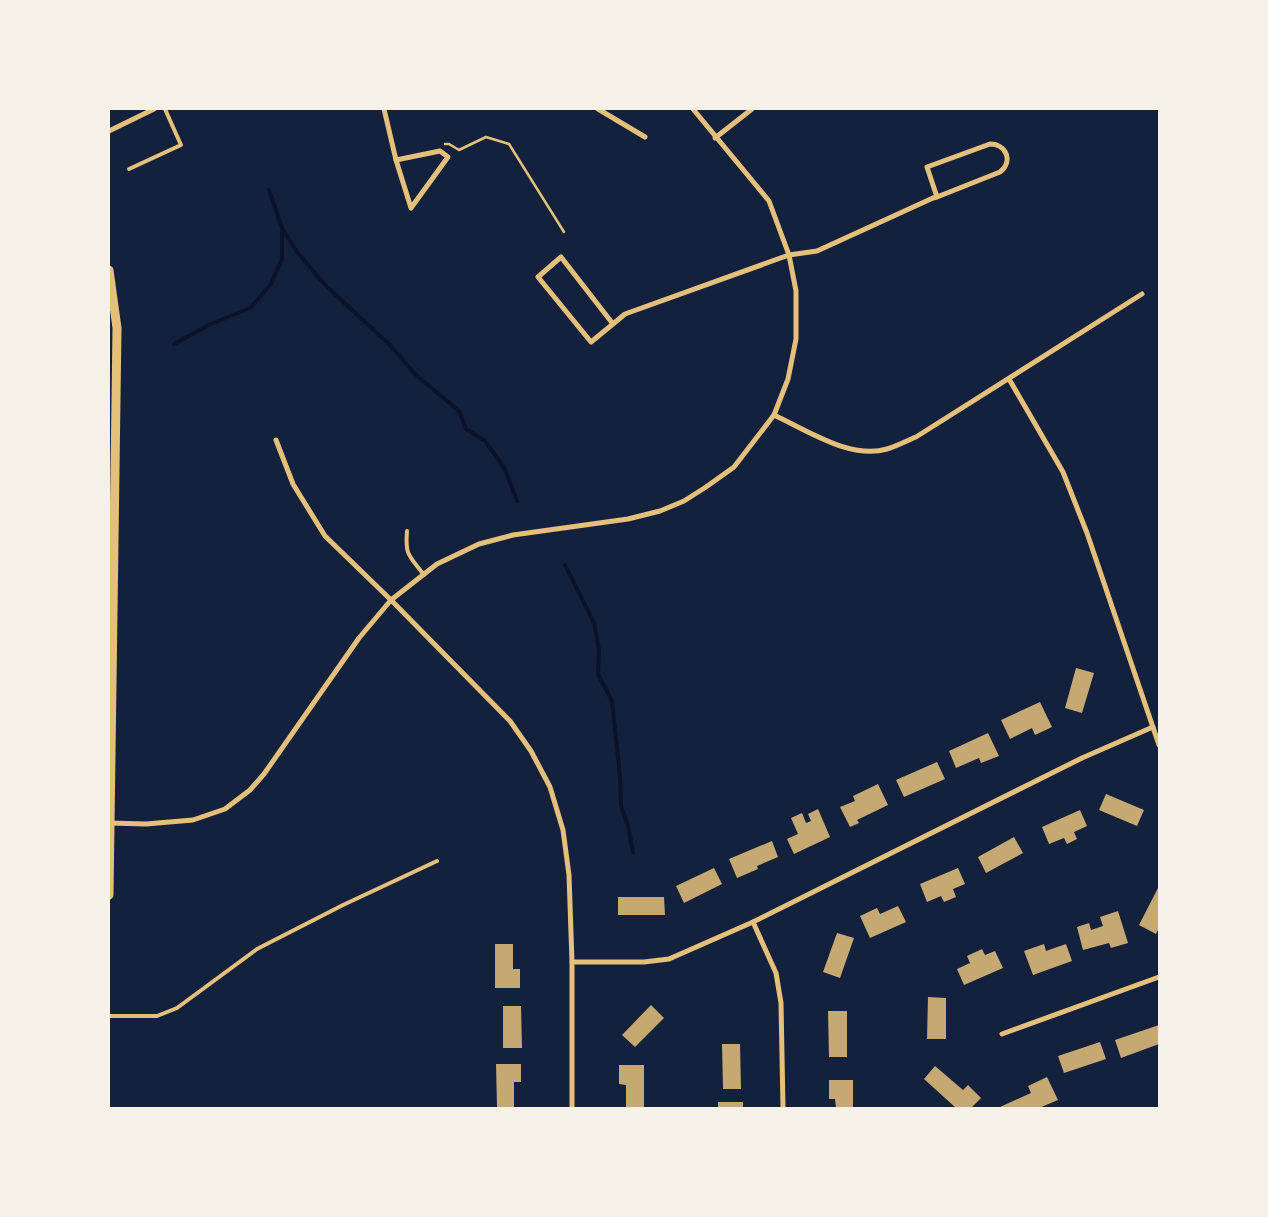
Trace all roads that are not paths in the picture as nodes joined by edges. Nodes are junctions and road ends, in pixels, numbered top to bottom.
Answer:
1 (154, 109) edge
2 (165, 109) edge
3 (384, 109) edge
4 (598, 109) edge
5 (693, 109) edge
6 (752, 109) edge
7 (109, 131) edge
8 (645, 137) dead end
9 (716, 138) junction
10 (396, 160) junction
11 (129, 169) dead end
12 (937, 197) junction
13 (789, 255) junction
14 (109, 270) edge
15 (1142, 294) dead end
16 (613, 324) junction
17 (1009, 379) junction
18 (774, 415) junction
19 (276, 440) dead end
20 (406, 531) dead end
21 (424, 575) junction
22 (391, 600) junction
23 (1152, 727) junction
24 (1159, 745) edge
25 (110, 823) edge
26 (436, 861) dead end
27 (109, 895) edge
28 (753, 922) junction
29 (572, 962) junction
30 (1159, 977) edge
31 (109, 1016) edge
32 (1002, 1034) dead end
33 (572, 1108) edge
34 (783, 1108) edge

1 - 7 street
2 - 11 lane
3 - 10 street
4 - 8 street
5 - 9 street
6 - 9 street
9 - 13 street
10 - 10 street
12 - 12 street
12 - 13 street
13 - 16 street
13 - 18 street
14 - 25 street
15 - 17 street
16 - 16 street
17 - 18 street
17 - 23 street
18 - 21 street
19 - 22 street
20 - 21 lane
21 - 22 street
22 - 25 street
22 - 29 street
23 - 24 street
23 - 28 street
25 - 27 street
26 - 31 lane
28 - 29 street
28 - 34 street
29 - 33 street
30 - 32 street

